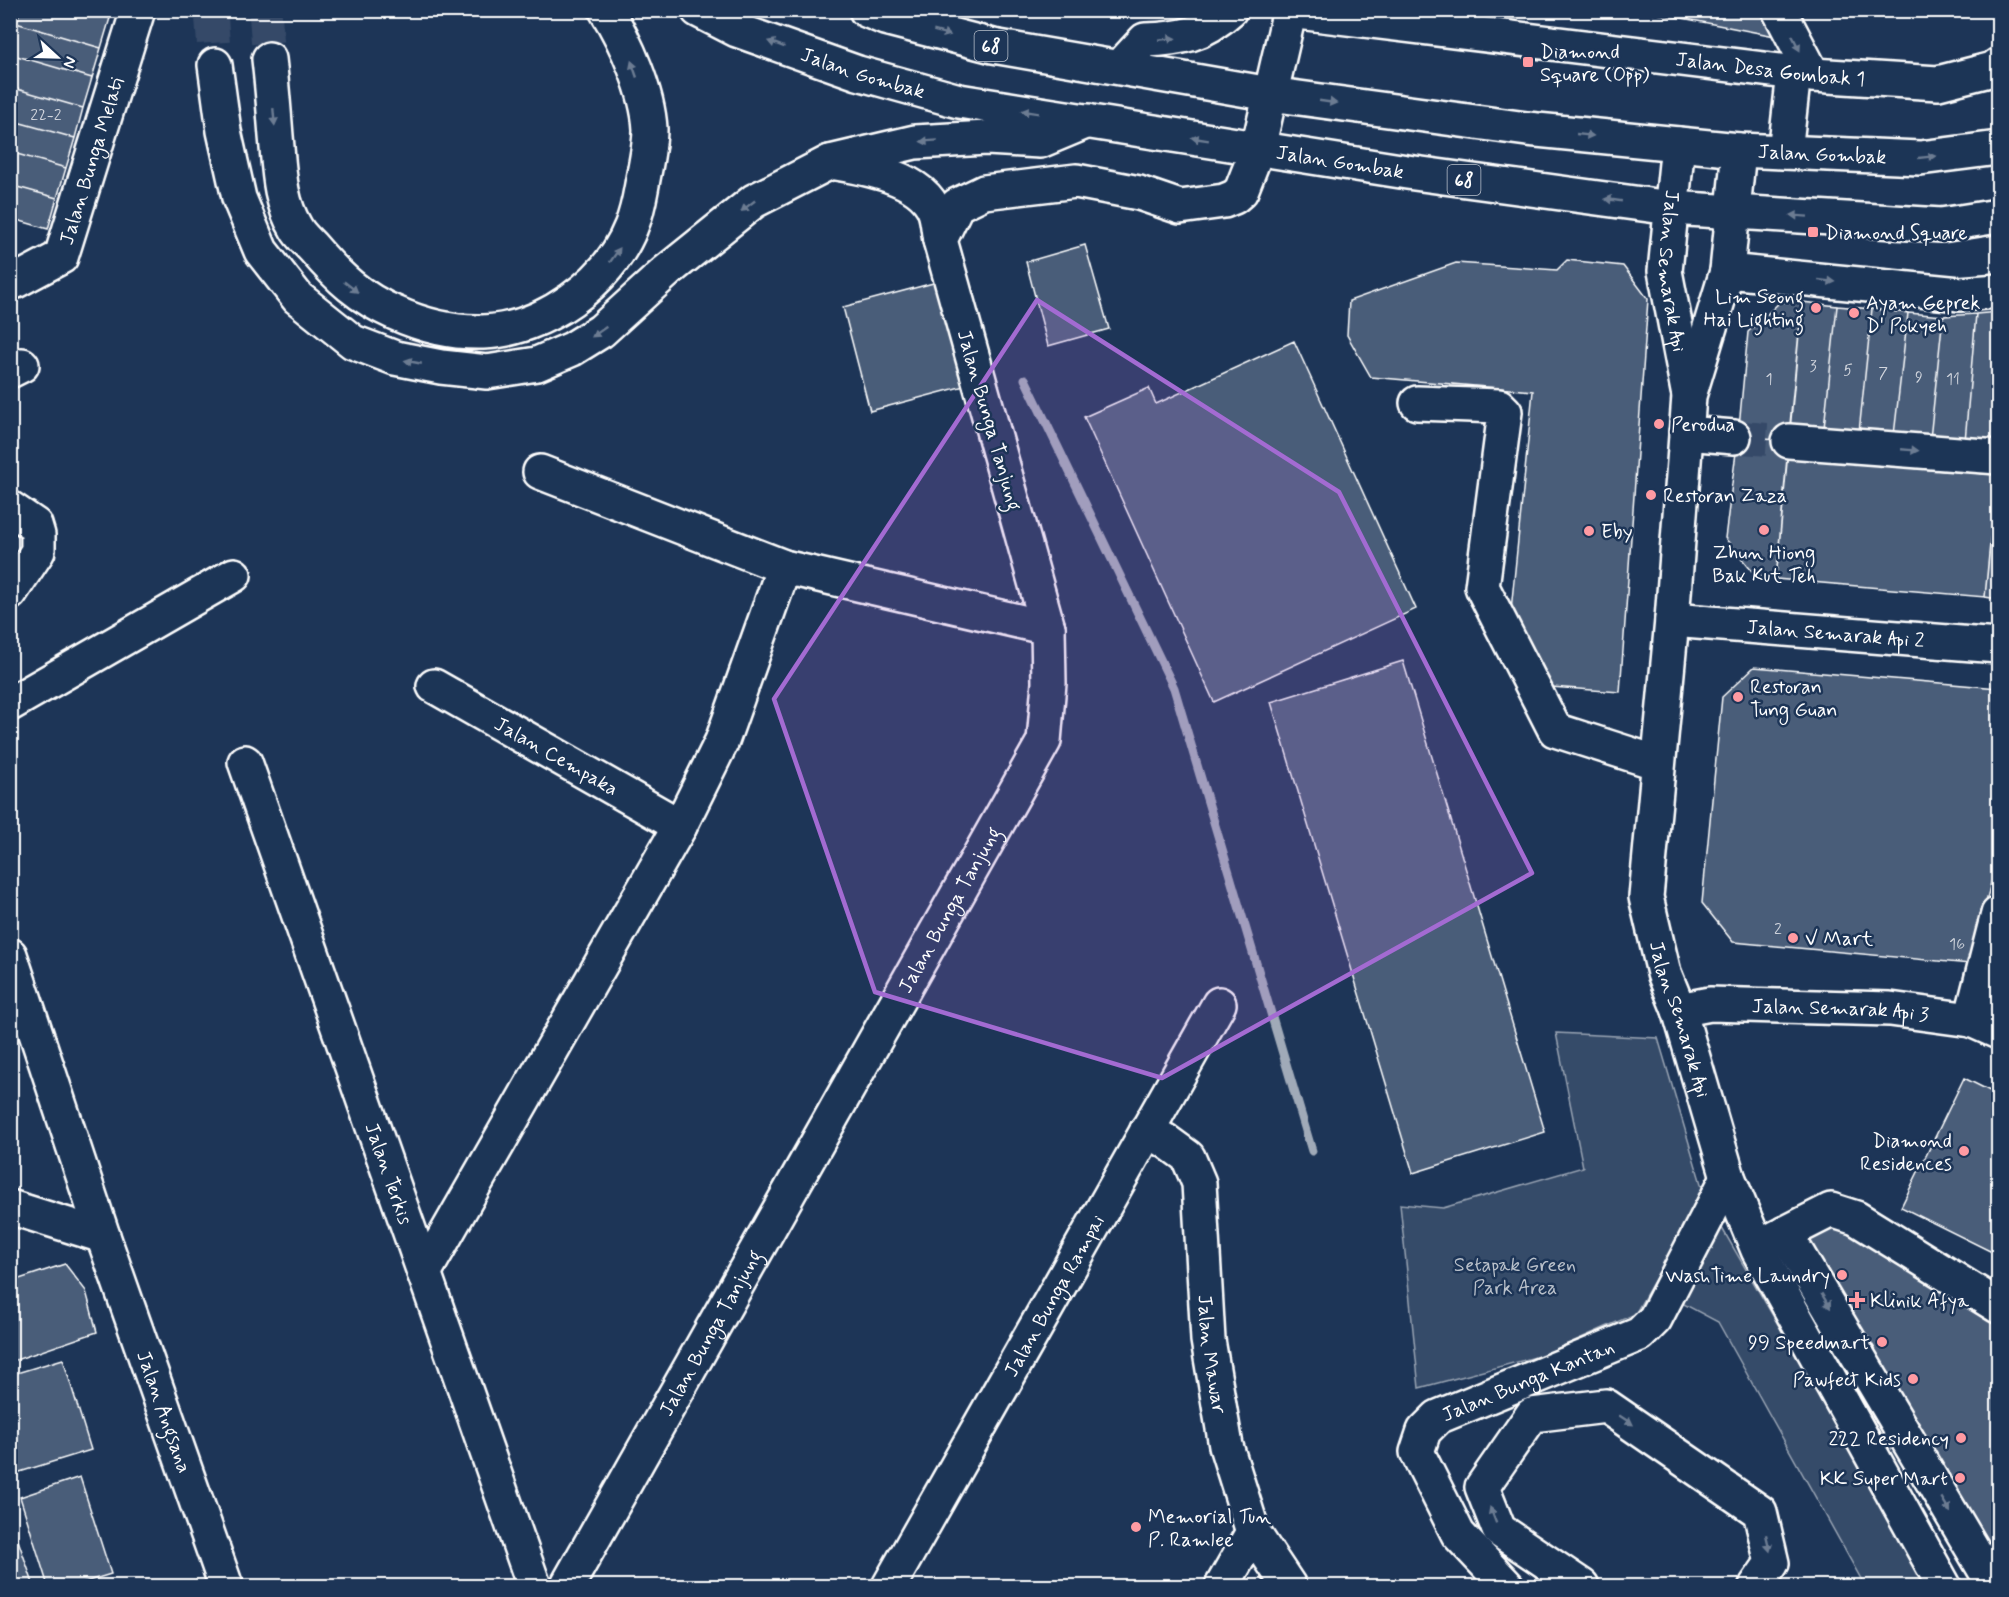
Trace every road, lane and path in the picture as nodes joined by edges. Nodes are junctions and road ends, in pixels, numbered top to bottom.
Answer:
1 (138, 10) edge
2 (606, 10) edge
3 (698, 10) edge
4 (866, 10) edge
5 (1230, 10) edge
6 (1779, 10) edge
7 (1290, 11) edge
8 (269, 59) tunnel mouth
9 (215, 65) tunnel mouth
10 (1120, 67) junction
11 (1803, 74) junction
12 (1997, 74) edge
13 (1270, 94) junction
14 (1088, 121) junction
15 (1678, 144) junction
16 (1258, 148) junction
17 (1998, 148) edge
18 (1739, 150) junction
19 (1785, 152) junction
20 (830, 162) junction
21 (1671, 208) junction
22 (1733, 212) junction
23 (1998, 216) edge
24 (940, 240) junction
25 (1727, 271) junction
26 (10, 282) edge
27 (1998, 291) edge
28 (1689, 396) junction
29 (1417, 403) dead end
30 (1686, 433) junction
31 (1734, 437) tunnel mouth
32 (1789, 441) tunnel mouth
33 (1998, 457) edge
34 (540, 472) dead end
35 (10, 508) edge
36 (784, 567) junction
37 (234, 575) dead end
38 (10, 593) edge
39 (1672, 620) junction
40 (1048, 628) junction
41 (1998, 646) edge
42 (434, 686) dead end
43 (10, 704) edge
44 (245, 762) dead end
45 (1658, 763) junction
46 (680, 826) junction
47 (1998, 914) edge
48 (10, 955) edge
49 (1219, 1004) dead end
50 (1679, 1010) junction
51 (1985, 1026) edge
52 (1147, 1130) junction
53 (1728, 1178) junction
54 (10, 1207) edge
55 (1785, 1233) junction
56 (103, 1236) junction
57 (1758, 1250) junction
58 (423, 1273) junction
59 (1998, 1306) edge
60 (1253, 1532) junction
61 (1992, 1575) edge
62 (1543, 1576) edge
63 (1944, 1586) edge
64 (226, 1587) edge
65 (534, 1587) edge
66 (567, 1587) edge
67 (889, 1587) edge
68 (1222, 1587) edge
69 (1289, 1587) edge
70 (1507, 1587) edge
71 (1582, 1587) edge
72 (1756, 1587) edge

1 - 26 main road, Jalan Bunga Melati
8 -> 2 main road
14 -> 3 main road, Jalan Gombak / 68
4 -> 10 main road, Jalan Gombak / 68
10 -> 5 main road
6 -> 11 main road
7 - 11 main road, Jalan Desa Gombak 1
7 - 13 main road
20 -> 9 main road
10 - 13 main road, Jalan Gombak / 68
11 - 12 main road, Jalan Desa Gombak 1
11 - 19 main road
13 -> 15 main road, Jalan Gombak / 68
13 - 16 main road
16 -> 14 main road, Jalan Gombak / 68
14 -> 20 main road
15 - 18 main road, Jalan Gombak / 68
15 - 21 main road, Jalan Semarak Api
21 -> 16 main road, Jalan Gombak / 68
16 - 24 main road
19 -> 17 main road, Jalan Gombak / 68
18 - 19 main road, Jalan Gombak / 68
18 - 22 main road, Jalan Semarak Api
20 - 24 main road, Jalan Bunga Tanjung
21 - 22 main road, Jalan Gombak / 68
21 - 28 main road, Jalan Semarak Api
23 -> 22 main road, Jalan Gombak / 68
22 - 25 main road, Jalan Semarak Api
24 - 40 main road, Jalan Bunga Tanjung
25 -> 27 main road
25 - 28 main road, Jalan Semarak Api
28 - 30 main road, Jalan Semarak Api
29 - 45 main road
30 - 31 main road
30 - 39 main road, Jalan Semarak Api
32 -> 33 main road
34 - 36 main road
35 - 38 main road
36 - 40 main road
36 - 46 main road
37 - 43 main road
39 - 41 main road, Jalan Semarak Api 2
39 - 45 main road, Jalan Semarak Api
40 - 66 main road, Jalan Bunga Tanjung
42 - 46 main road, Jalan Cempaka
44 - 58 main road, Jalan Terkis
45 - 50 main road, Jalan Semarak Api
46 - 58 main road
47 - 51 main road
48 - 56 main road, Jalan Angsana
49 - 52 main road, Jalan Bunga Rampai
50 - 51 main road, Jalan Semarak Api 3
50 - 53 main road, Jalan Semarak Api
52 - 60 main road, Jalan Mawar
52 - 67 main road, Jalan Bunga Rampai
53 - 57 main road, Jalan Semarak Api
53 - 70 main road, Jalan Bunga Kantan
54 - 56 main road
55 - 57 main road
55 - 59 main road
55 -> 61 main road
56 - 64 main road, Jalan Angsana
57 - 63 main road, Jalan Semarak Api
58 - 65 main road, Jalan Terkis
60 - 68 main road
60 - 69 main road, Jalan Mawar
61 - 63 main road
62 - 71 main road
62 -> 72 main road

